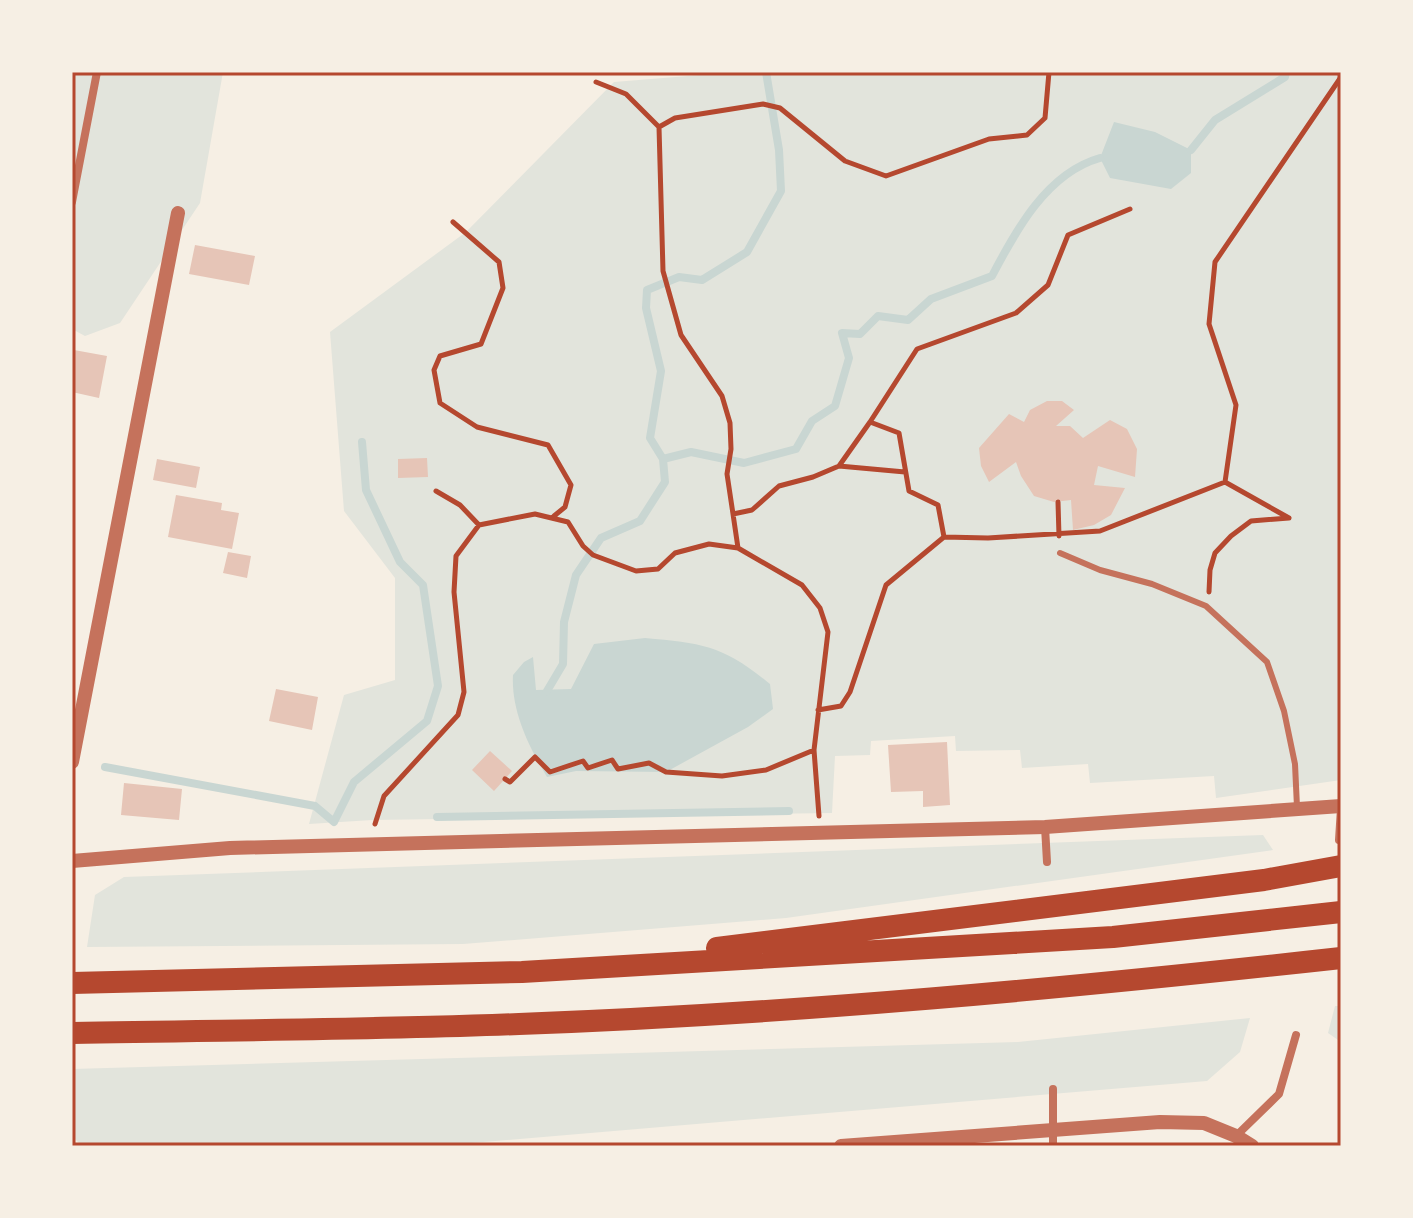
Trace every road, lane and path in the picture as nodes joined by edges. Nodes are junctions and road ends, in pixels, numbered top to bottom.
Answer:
1 (97, 72) edge
2 (1049, 72) edge
3 (1341, 77) edge
4 (596, 82) dead end
5 (659, 127) junction
6 (72, 202) edge
7 (1130, 209) dead end
8 (178, 213) dead end
9 (453, 222) dead end
10 (870, 422) junction
11 (839, 466) junction
12 (905, 472) junction
13 (1225, 482) junction
14 (436, 491) dead end
15 (1058, 502) dead end
16 (733, 514) junction
17 (554, 516) junction
18 (479, 525) junction
19 (1059, 534) junction
20 (944, 537) junction
21 (738, 548) junction
22 (1060, 553) joint
23 (1210, 609) junction
24 (818, 710) junction
25 (814, 750) junction
26 (72, 762) edge
27 (505, 779) dead end
28 (1341, 807) edge
29 (1297, 810) junction
30 (819, 817) dead end
31 (375, 824) dead end
32 (1045, 827) junction
33 (1339, 840) edge
34 (72, 861) edge
35 (1047, 862) dead end
36 (1341, 866) edge
37 (1341, 912) edge
38 (1341, 958) edge
39 (522, 972) junction
40 (1341, 972) edge
41 (72, 983) edge
42 (1115, 983) junction
43 (72, 1033) edge
44 (1296, 1035) dead end
45 (1053, 1089) dead end
46 (1053, 1129) junction
47 (1236, 1136) junction
48 (841, 1146) edge
49 (1053, 1146) edge
50 (1252, 1146) edge

1 - 6 street
2 - 5 path
3 - 13 path
4 - 5 path
5 - 16 path
7 - 10 path
8 - 26 street
9 - 17 path
10 - 11 path
10 - 12 path
11 - 12 path
11 - 16 path
12 - 20 path
13 - 19 path
13 - 23 path
14 - 18 path
15 - 19 path
16 - 21 path
17 - 18 path
17 - 21 path
18 - 31 path
19 - 20 path
19 - 22 path
20 - 24 path
21 - 24 path
22 - 23 lane
23 - 29 lane
24 - 25 path
25 - 27 path
25 - 30 path
28 - 29 street
28 - 33 street
29 - 32 street
32 - 34 street
32 - 35 street
36 - 39 highway
37 - 39 highway
38 - 42 highway
39 - 41 highway
40 - 42 highway
42 - 43 highway
44 - 47 street
45 - 46 street
46 - 47 street
46 - 48 street
46 - 49 street
47 - 50 street

